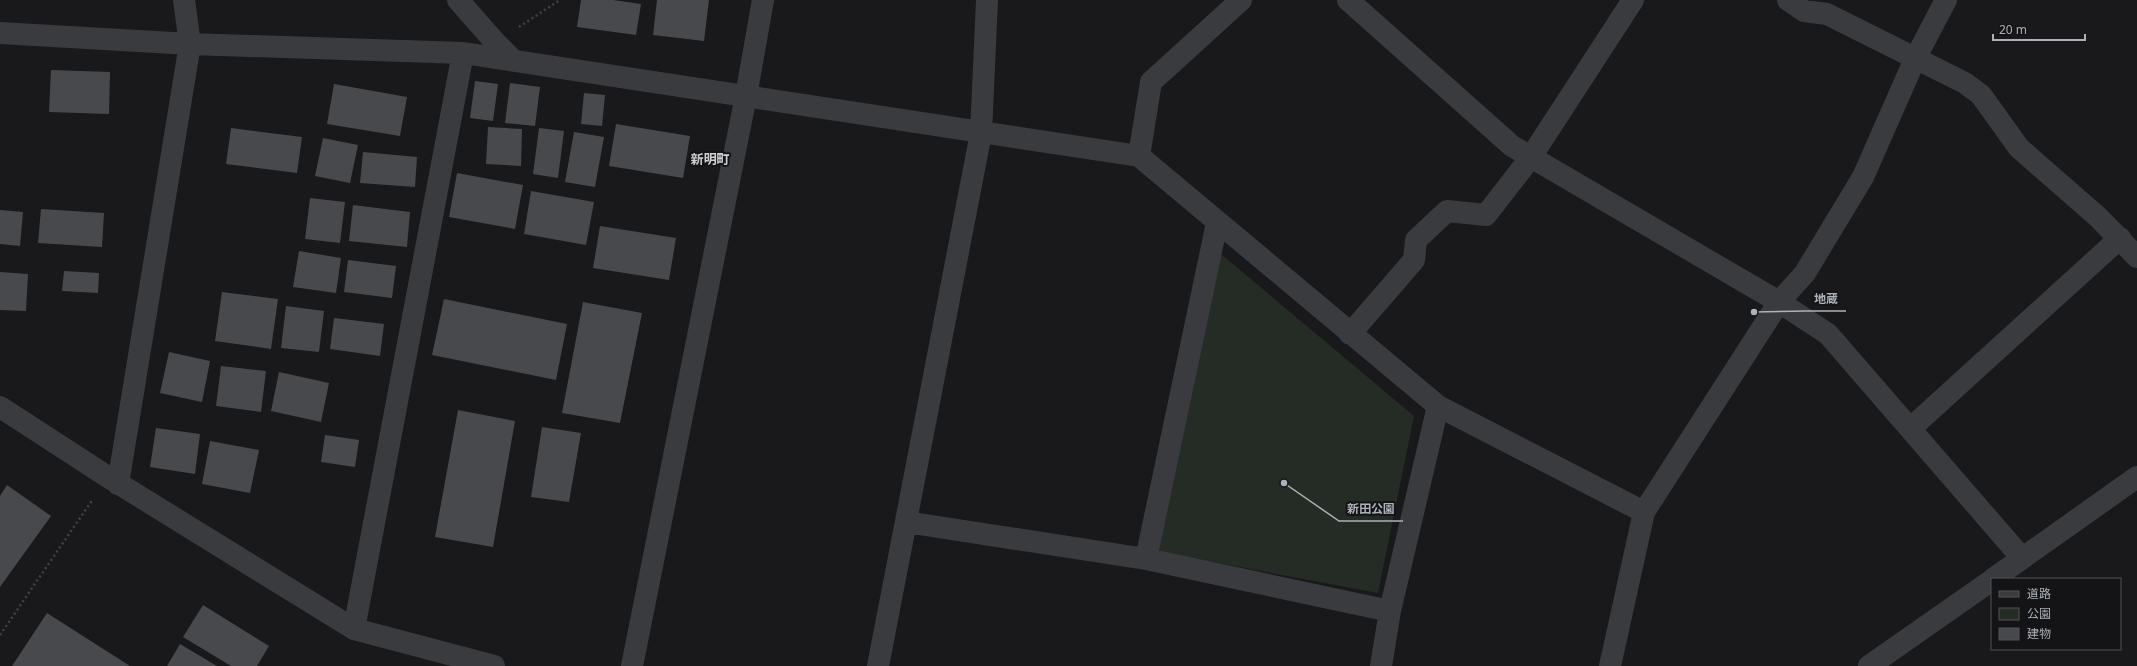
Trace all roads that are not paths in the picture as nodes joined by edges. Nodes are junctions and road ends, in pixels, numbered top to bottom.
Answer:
1 (184, 0) edge
2 (458, 0) edge
3 (763, 0) edge
4 (987, 0) edge
5 (1241, 0) edge
6 (1348, 0) edge
7 (1632, 0) edge
8 (1788, 0) edge
9 (1946, 0) edge
10 (0, 33) edge
11 (190, 44) junction
12 (463, 52) junction
13 (1915, 59) junction
14 (513, 60) junction
15 (746, 96) junction
16 (980, 133) junction
17 (1140, 156) junction
18 (1532, 158) junction
19 (1217, 223) junction
20 (2120, 238) junction
21 (2137, 257) edge
22 (1779, 302) junction
23 (1350, 334) junction
24 (1438, 406) junction
25 (0, 407) edge
26 (1911, 428) junction
27 (2137, 477) edge
28 (113, 480) junction
29 (1644, 512) junction
30 (906, 522) junction
31 (2022, 558) junction
32 (1146, 559) junction
33 (1993, 578) edge
34 (1991, 580) edge
35 (1390, 611) junction
36 (354, 630) junction
37 (494, 666) edge
38 (632, 666) edge
39 (878, 666) edge
40 (1381, 666) edge
41 (1610, 666) edge
42 (1869, 666) edge

1 - 11 street
2 - 14 street
3 - 15 street
4 - 16 street
5 - 17 street
6 - 18 street
7 - 18 street
8 - 13 street
9 - 13 street
10 - 11 street
11 - 12 street
11 - 28 street
12 - 14 street
12 - 36 street
13 - 20 street
13 - 22 street
14 - 15 street
15 - 16 street
15 - 38 street
16 - 17 street
16 - 30 street
17 - 19 street
18 - 22 street
18 - 23 street
19 - 23 street
19 - 32 street
20 - 21 street
20 - 26 street
22 - 26 street
22 - 29 street
23 - 24 street
24 - 29 street
24 - 35 street
25 - 28 street
26 - 31 street
27 - 31 street
28 - 36 street
29 - 41 street
30 - 32 street
30 - 39 street
31 - 33 street
32 - 35 street
34 - 42 street
35 - 40 street
36 - 37 street

